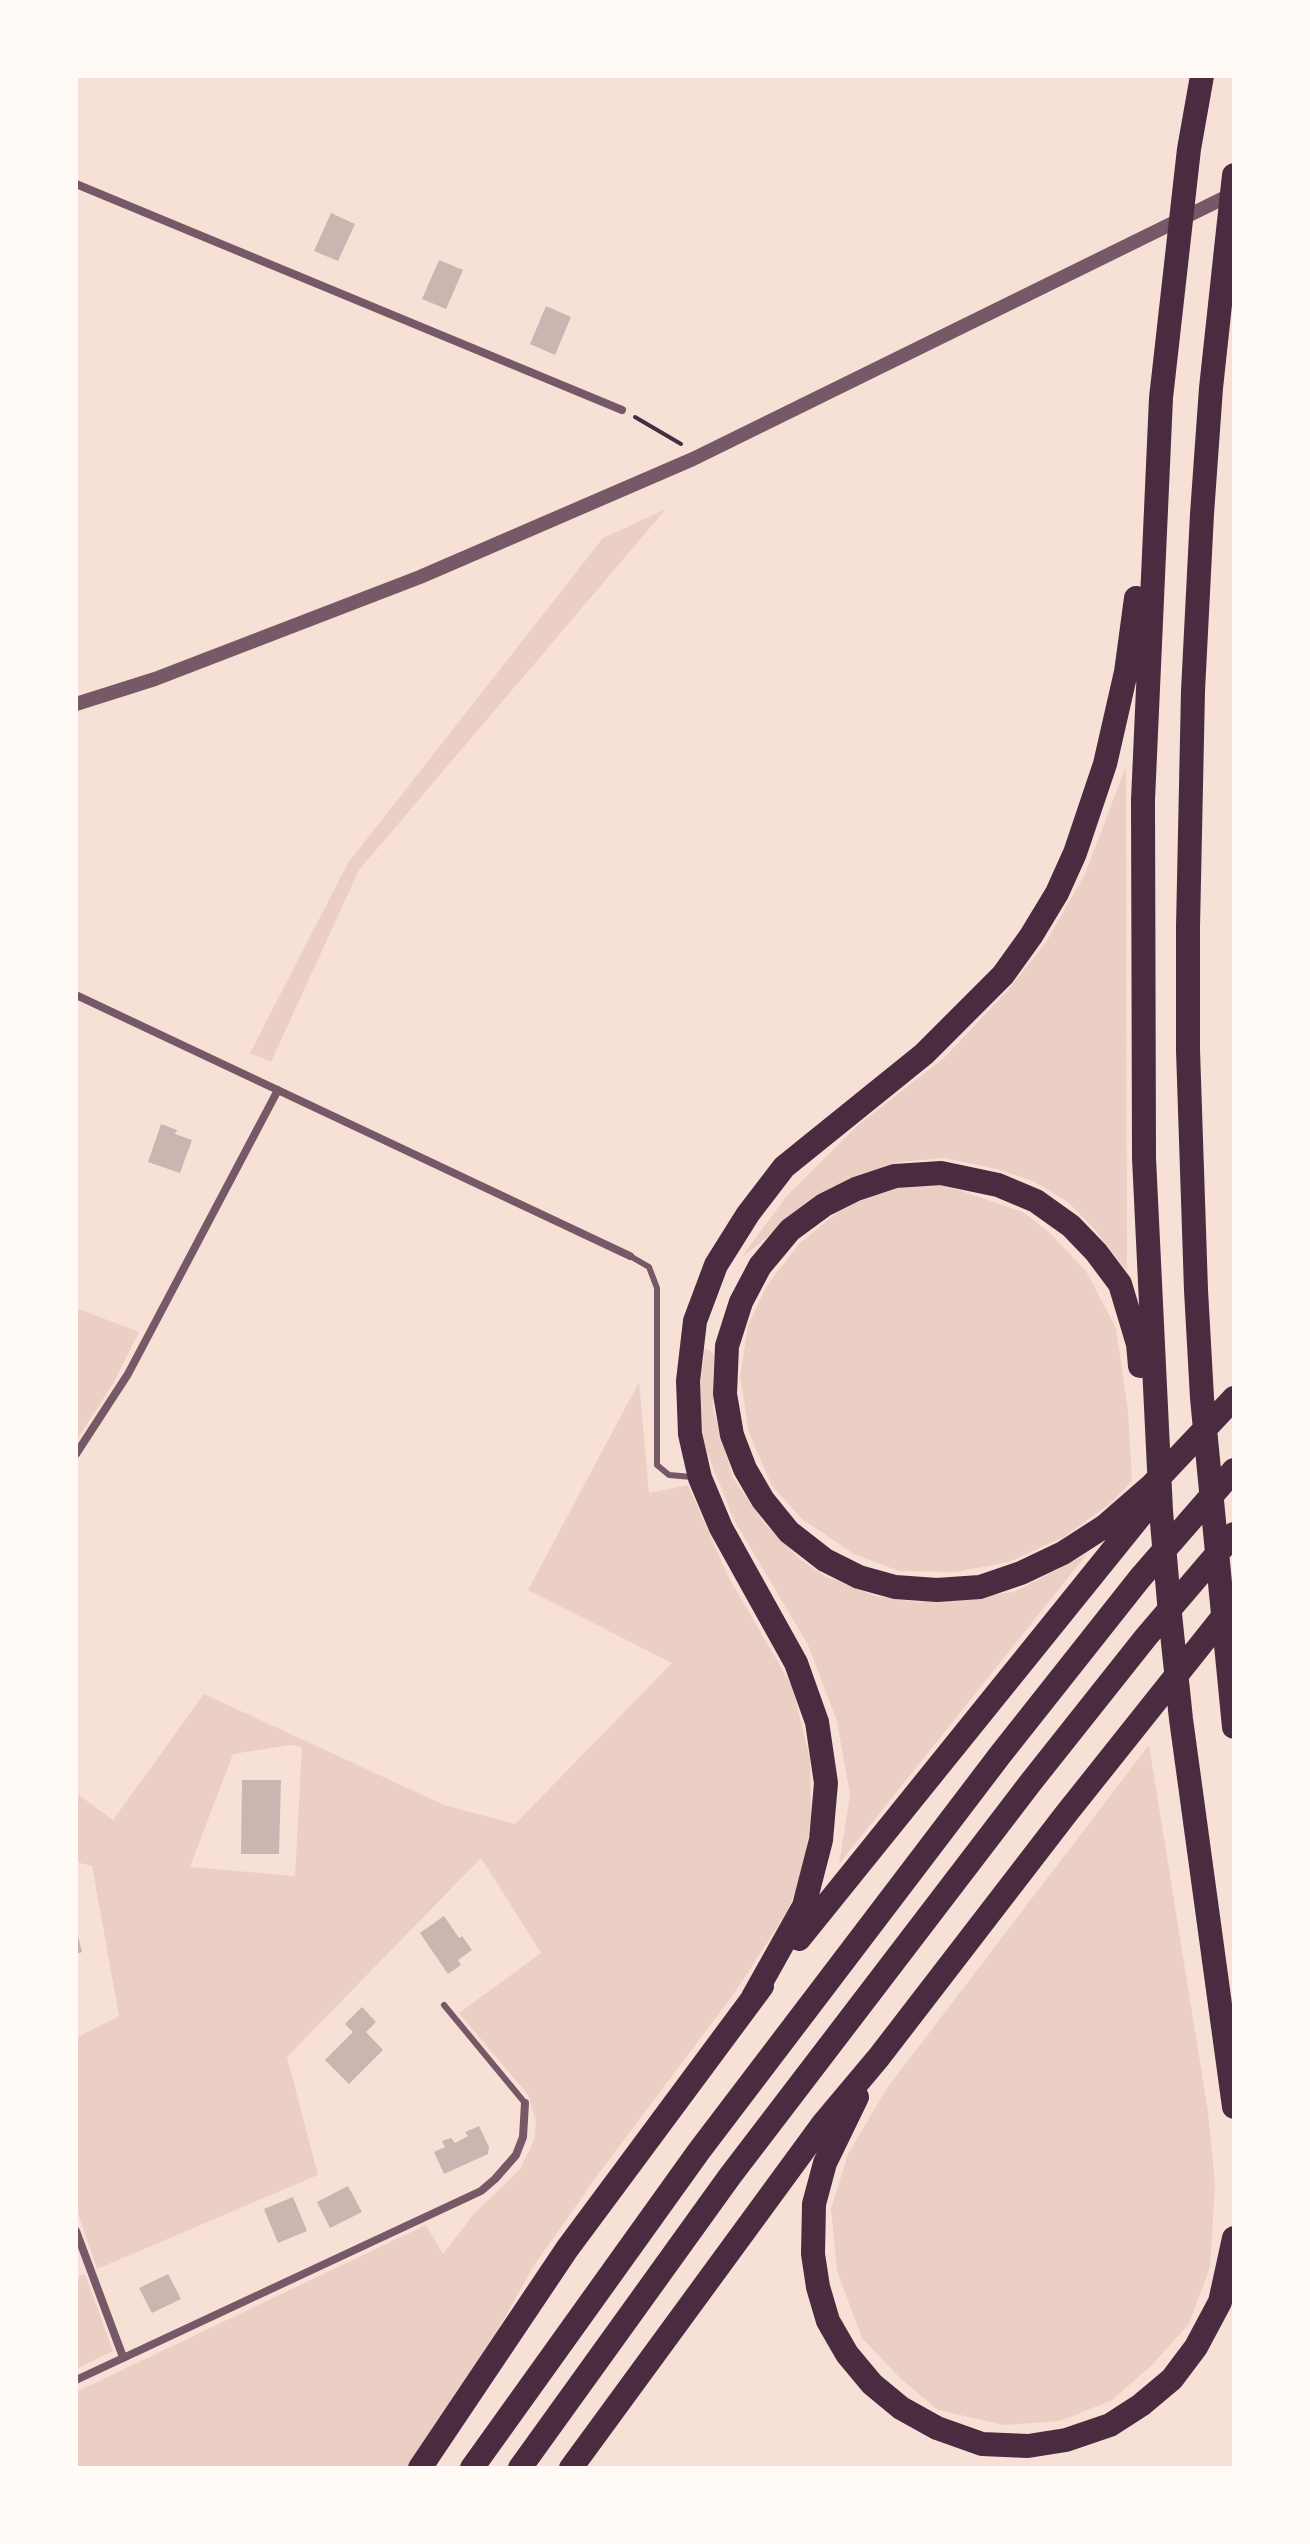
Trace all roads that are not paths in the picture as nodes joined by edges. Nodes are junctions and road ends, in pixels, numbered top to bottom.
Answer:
1 (1202, 76) edge
2 (1234, 175) edge
3 (76, 184) edge
4 (1234, 193) edge
5 (1161, 398) junction
6 (622, 410) road end
7 (76, 704) edge
8 (76, 995) edge
9 (278, 1090) junction
10 (630, 1256) joint
11 (1234, 1398) edge
12 (1157, 1422) junction
13 (76, 1454) edge
14 (1234, 1470) edge
15 (700, 1478) junction
16 (1234, 1534) edge
17 (1234, 1603) edge
18 (1234, 1727) edge
19 (753, 1997) junction
20 (444, 2005) dead end
21 (879, 2057) junction
22 (525, 2103) joint
23 (1234, 2107) edge
24 (76, 2231) edge
25 (1234, 2238) edge
26 (123, 2357) junction
27 (76, 2380) edge
28 (420, 2468) edge
29 (472, 2468) edge
30 (520, 2468) edge
31 (571, 2468) edge

1 - 5 highway
2 - 18 highway
3 - 6 street
4 - 7 street
5 - 12 highway
5 - 15 highway
8 - 9 street
9 - 10 street
9 - 13 street
10 - 15 lane
11 - 12 highway
11 - 19 highway
12 - 23 highway
14 - 29 highway
15 - 19 highway
16 - 30 highway
17 - 21 highway
19 - 28 highway
20 - 22 lane
21 - 25 highway
21 - 31 highway
22 - 26 street
24 - 26 street
26 - 27 street

